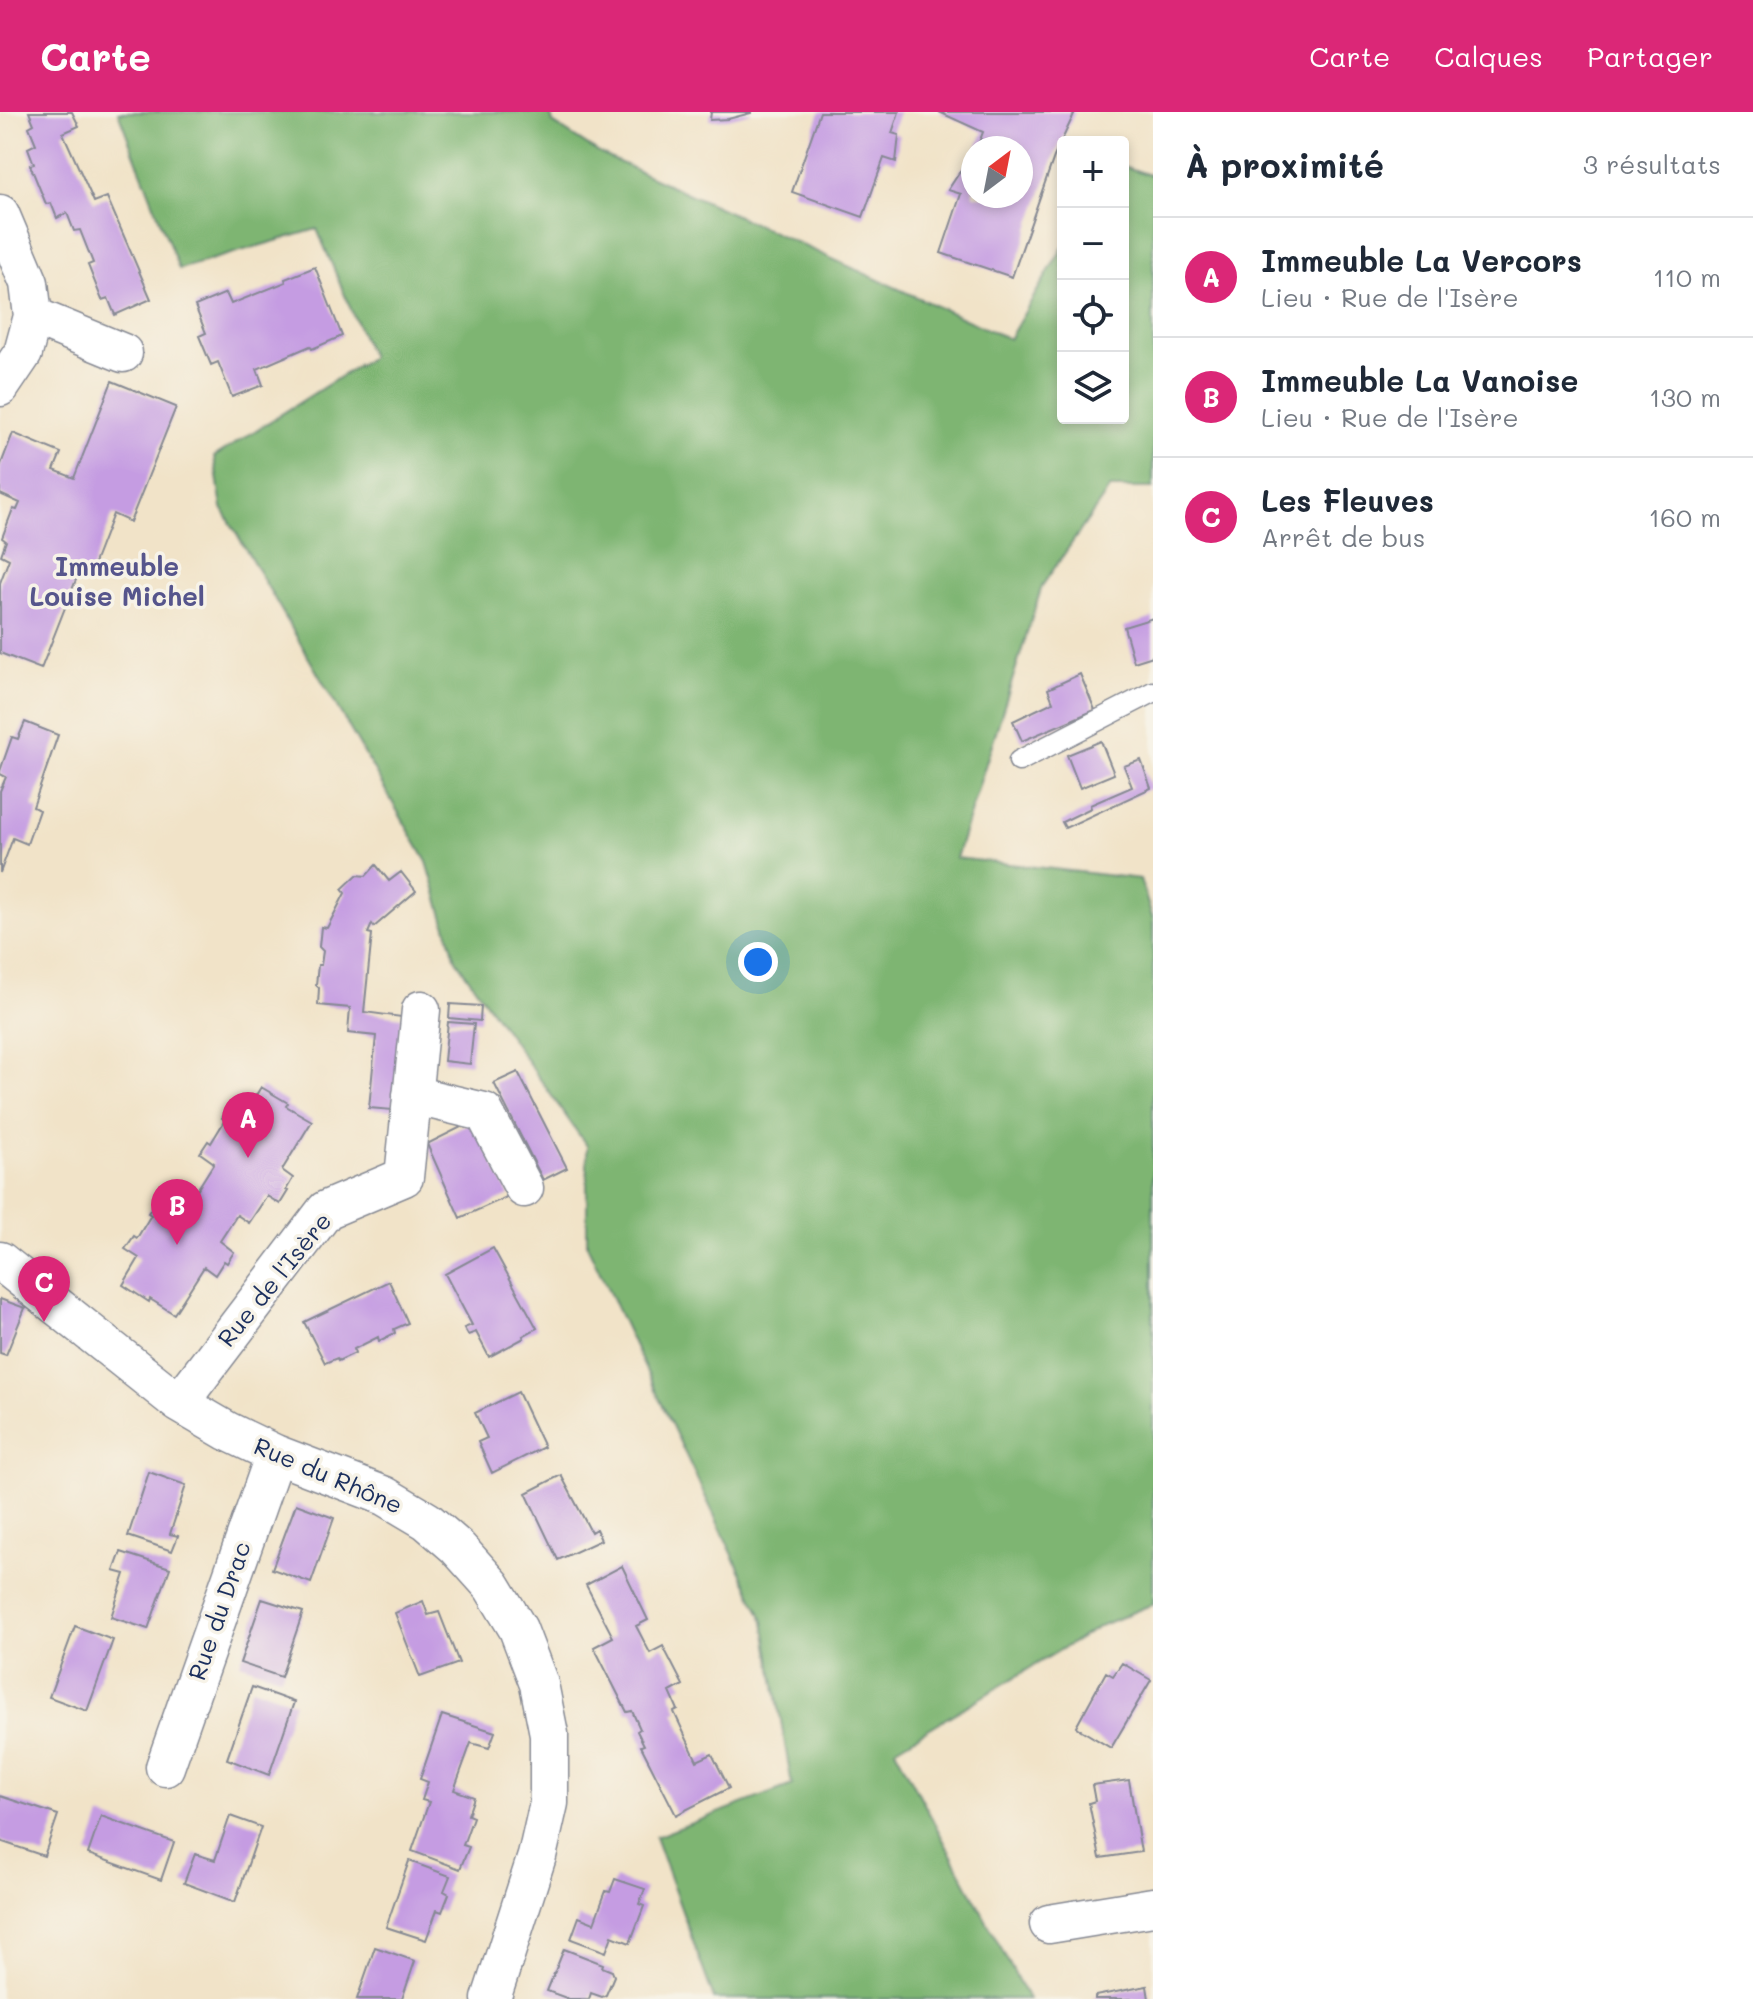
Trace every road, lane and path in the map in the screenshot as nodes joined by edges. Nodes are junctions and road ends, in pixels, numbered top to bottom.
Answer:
1 (0, 214) edge
2 (33, 316) junction
3 (123, 353) dead end
4 (0, 387) edge
5 (1153, 692) edge
6 (1019, 761) dead end
7 (421, 1010) dead end
8 (412, 1095) junction
9 (524, 1188) dead end
10 (0, 1261) edge
11 (179, 1403) junction
12 (275, 1454) junction
13 (165, 1767) dead end
14 (1153, 1907) edge
15 (1049, 1924) dead end
16 (491, 1999) edge

1 - 2 street
2 - 3 street
2 - 4 street
5 - 6 lane
7 - 8 street, Rue de l'Isère
8 - 9 street
8 - 11 street, Rue de l'Isère
10 - 11 street, Rue du Rhône
11 - 12 street, Rue du Rhône
12 - 13 street, Rue du Drac
12 - 16 street, Rue du Rhône
14 - 15 street

